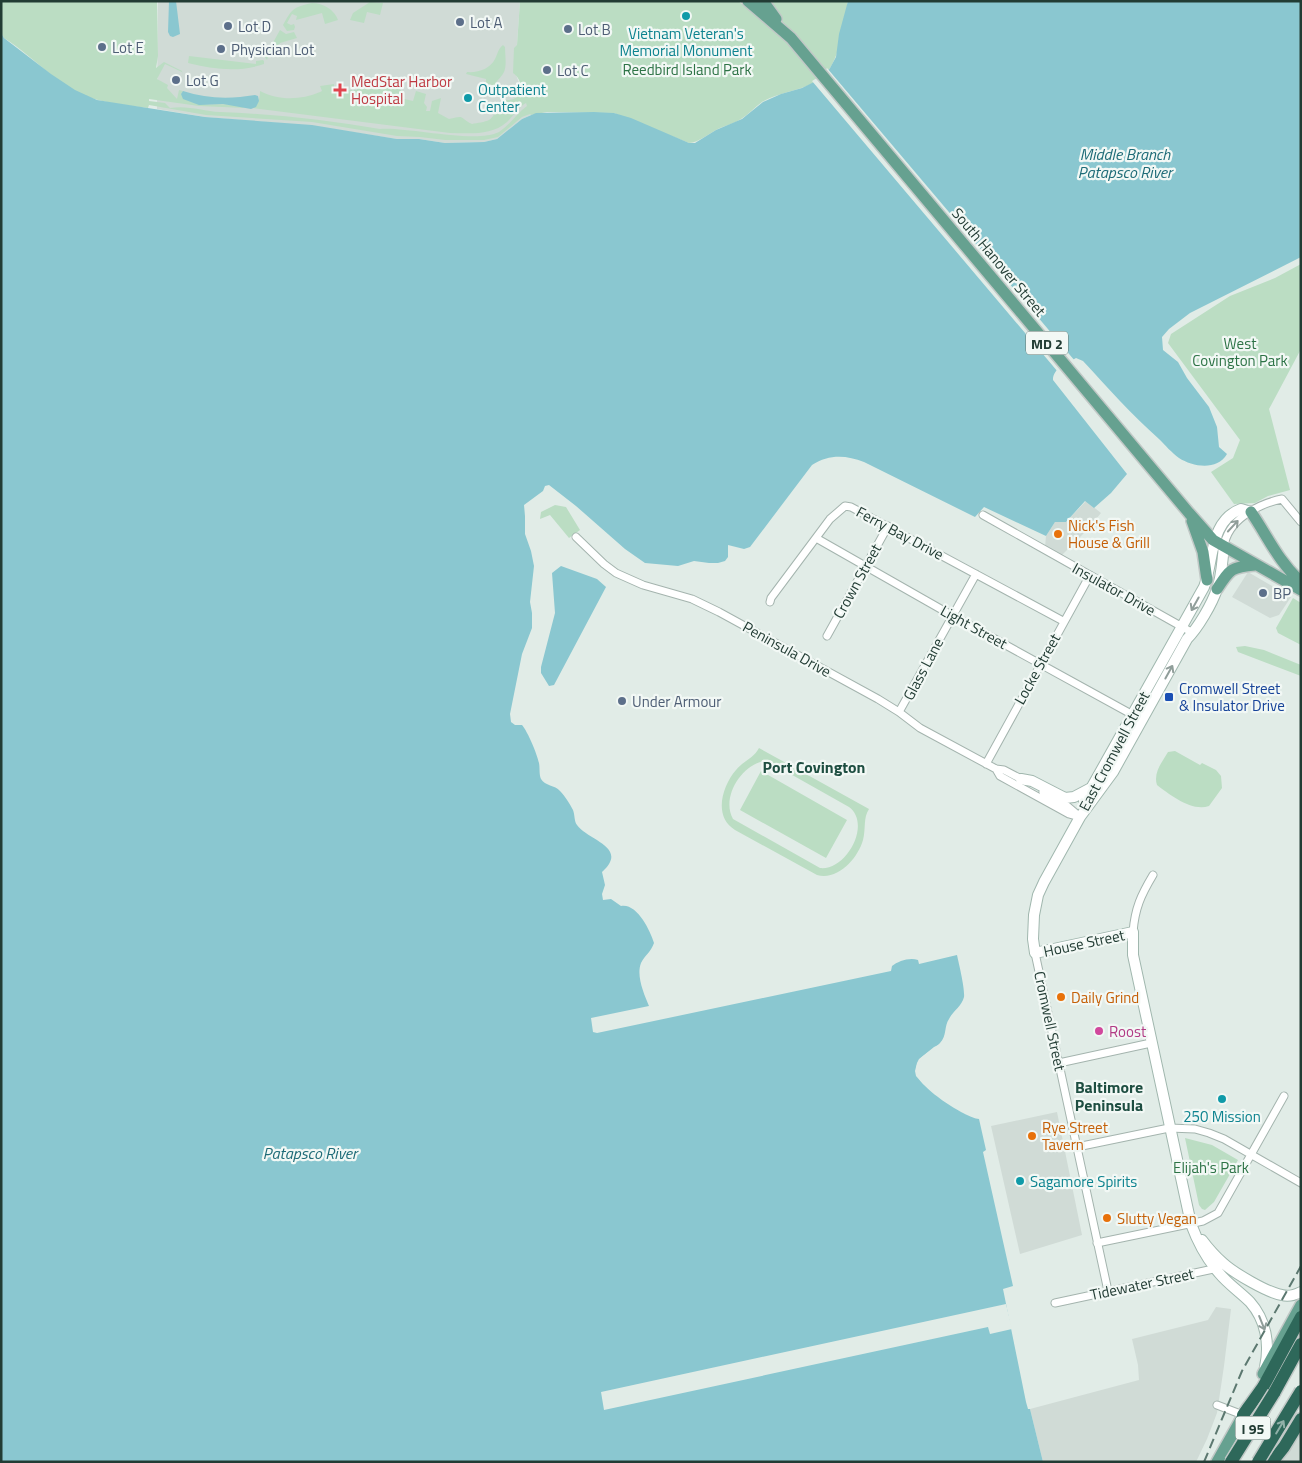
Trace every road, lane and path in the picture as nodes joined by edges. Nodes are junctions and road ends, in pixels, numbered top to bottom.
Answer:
1 (748, 1) edge
2 (763, 1) edge
3 (790, 38) junction
4 (1251, 512) junction
5 (1189, 513) junction
6 (983, 515) dead end
7 (1301, 522) edge
8 (888, 526) junction
9 (576, 537) dead end
10 (816, 538) junction
11 (1213, 540) junction
12 (1224, 547) junction
13 (1255, 565) junction
14 (866, 566) junction
15 (976, 574) junction
16 (1090, 575) junction
17 (1207, 580) junction
18 (1301, 582) edge
19 (1217, 589) junction
20 (1301, 590) edge
21 (770, 602) dead end
22 (953, 616) junction
23 (1063, 621) junction
24 (1182, 627) junction
25 (1193, 633) junction
26 (826, 636) dead end
27 (1040, 664) junction
28 (900, 712) junction
29 (1133, 715) junction
30 (986, 764) junction
31 (996, 769) junction
32 (1021, 779) junction
33 (1092, 787) junction
34 (1080, 817) junction
35 (1153, 875) dead end
36 (1133, 932) junction
37 (1035, 953) junction
38 (1151, 1043) junction
39 (1059, 1063) junction
40 (1284, 1096) dead end
41 (1169, 1128) junction
42 (1077, 1147) junction
43 (1250, 1155) junction
44 (1301, 1183) edge
45 (1191, 1224) junction
46 (1098, 1244) junction
47 (1205, 1256) junction
48 (1215, 1268) junction
49 (1229, 1269) junction
50 (1196, 1272) junction
51 (1108, 1291) junction
52 (1301, 1292) edge
53 (1054, 1303) dead end
54 (1301, 1305) edge
55 (1301, 1317) edge
56 (1301, 1344) edge
57 (1264, 1373) junction
58 (1301, 1391) edge
59 (1217, 1405) dead end
60 (1246, 1416) junction
61 (1301, 1419) edge
62 (1217, 1462) edge
63 (1232, 1462) edge
64 (1258, 1462) edge
65 (1272, 1462) edge

1 - 3 main road, South Hanover Street / MD 2
2 - 3 main road, MD 2
3 - 5 main road, South Hanover Street / MD 2
4 - 7 street
4 - 11 street
12 -> 4 street
4 - 18 main road
5 - 11 main road, South Hanover Street / MD 2
5 - 17 main road
6 - 16 street, Insulator Drive
8 - 10 street, Ferry Bay Drive
8 - 14 street, Crown Street
8 - 15 street, Ferry Bay Drive
9 - 28 street, Peninsula Drive
10 - 14 street, Light Street
10 - 21 street, Ferry Bay Drive
11 - 12 main road, South Hanover Street / MD 2
11 - 17 street, East Cromwell Street
12 - 13 main road, South Hanover Street / MD 2
12 - 19 street, East Cromwell Street
13 - 19 main road
13 - 20 main road, South Hanover Street / MD 2
14 - 22 street, Light Street
14 - 26 street, Crown Street
15 - 22 street, Glass Lane
15 - 23 street, Ferry Bay Drive
16 - 23 street, Locke Street
16 - 24 street, Insulator Drive
17 -> 24 street, East Cromwell Street
19 - 25 street, East Cromwell Street
22 - 27 street, Light Street
22 - 28 street, Glass Lane
23 - 27 street, Locke Street
24 - 25 street, Insulator Drive
24 - 29 street, East Cromwell Street
34 -> 25 street, East Cromwell Street
27 - 29 street, Light Street
27 - 30 street, Locke Street
28 - 30 street, Peninsula Drive
29 - 33 street, East Cromwell Street
30 - 31 street, Peninsula Drive
31 - 32 street, Peninsula Drive
31 - 34 street, Peninsula Drive
32 - 33 street
32 - 34 street, Peninsula Drive
33 - 34 street, East Cromwell Street
34 - 37 street, Cromwell Street
35 - 36 street
36 - 37 street, House Street
36 - 38 street
37 - 39 street, Cromwell Street
38 - 39 street
38 - 41 street
39 - 42 street, Cromwell Street
40 - 43 street
41 - 42 street
41 - 43 street
41 - 45 street
42 - 46 street, Cromwell Street
43 - 44 street
43 - 45 street
45 - 46 street
45 - 47 street
45 - 49 street
46 - 51 street, Cromwell Street
47 - 48 street
47 - 50 street
48 - 49 street, Tidewater Street
48 - 50 street, Tidewater Street
48 -> 57 street
49 - 52 street
50 - 51 street, Tidewater Street
51 - 53 street, Tidewater Street
54 - 57 main road
55 - 60 highway
56 - 63 highway, I 95, bridge
57 - 60 main road
64 -> 58 highway, I 95, bridge
59 - 60 street
60 - 62 main road
61 - 65 highway

